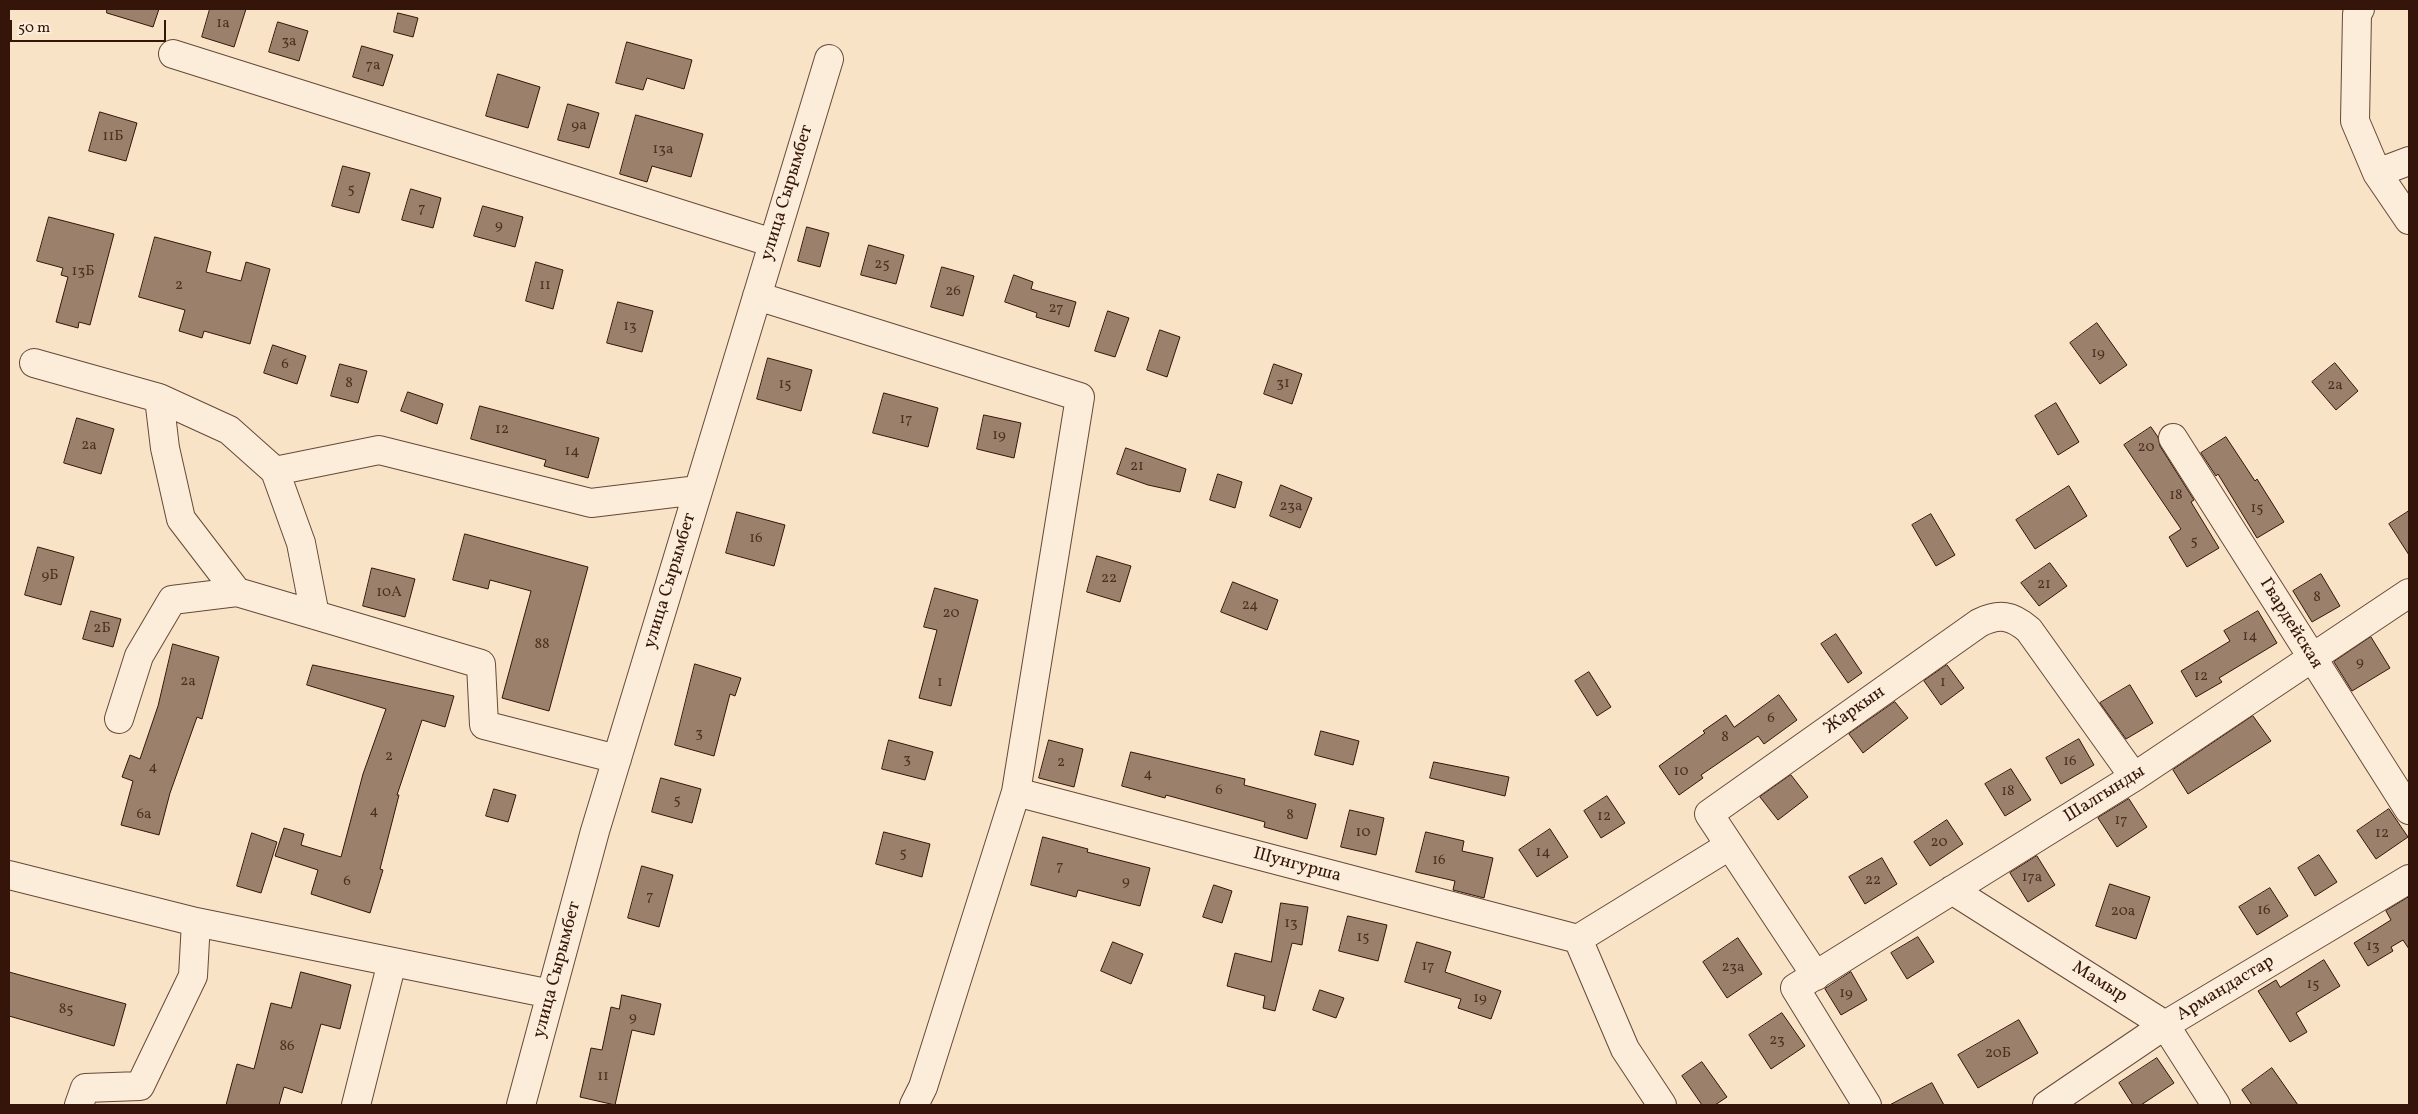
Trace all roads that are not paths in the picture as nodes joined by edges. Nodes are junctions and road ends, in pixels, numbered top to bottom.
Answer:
1 (2360, 9) edge
2 (172, 54) dead end
3 (828, 59) dead end
4 (2409, 161) edge
5 (2377, 173) junction
6 (2409, 220) edge
7 (773, 243) junction
8 (757, 296) junction
9 (34, 363) dead end
10 (159, 398) junction
11 (2172, 438) dead end
12 (275, 471) junction
13 (698, 490) junction
14 (238, 592) junction
15 (2409, 593) edge
16 (315, 615) junction
17 (2312, 658) junction
18 (119, 719) dead end
19 (617, 760) junction
20 (2134, 777) junction
21 (1016, 792) junction
22 (2409, 810) edge
23 (1729, 846) junction
24 (9, 874) edge
25 (2409, 879) edge
26 (1952, 890) junction
27 (196, 922) junction
28 (1578, 940) junction
29 (392, 962) junction
30 (1806, 982) junction
31 (551, 994) junction
32 (2165, 1025) junction
33 (79, 1105) edge
34 (356, 1105) edge
35 (522, 1105) edge
36 (914, 1105) edge
37 (1662, 1105) edge
38 (1867, 1105) edge
39 (2047, 1105) edge
40 (2216, 1105) edge

1 - 5 street
2 - 7 street
3 - 7 street, улица Сырымбет
4 - 5 street
5 - 6 street
7 - 8 street, улица Сырымбет
8 - 13 street, улица Сырымбет
8 - 21 street
9 - 10 street
10 - 12 street
10 - 14 street
11 - 17 street, Гвардейская
12 - 13 street
12 - 16 street
13 - 19 street, улица Сырымбет
14 - 16 street
14 - 18 street
15 - 17 street, Шалгынды
16 - 19 street
17 - 20 street, Шалгынды
17 - 22 street, Гвардейская
19 - 31 street, улица Сырымбет
20 - 23 street, Жаркын
20 - 26 street, Шалгынды
21 - 28 street, Шунгурша
21 - 36 street
23 - 28 street
23 - 30 street
24 - 27 street
25 - 32 street, Армандастар
26 - 30 street, Шалгынды
26 - 32 street, Мамыр
27 - 29 street
27 - 33 street
28 - 37 street
29 - 31 street
29 - 34 street
30 - 38 street
31 - 35 street, улица Сырымбет
32 - 39 street, Армандастар
32 - 40 street, Мамыр

